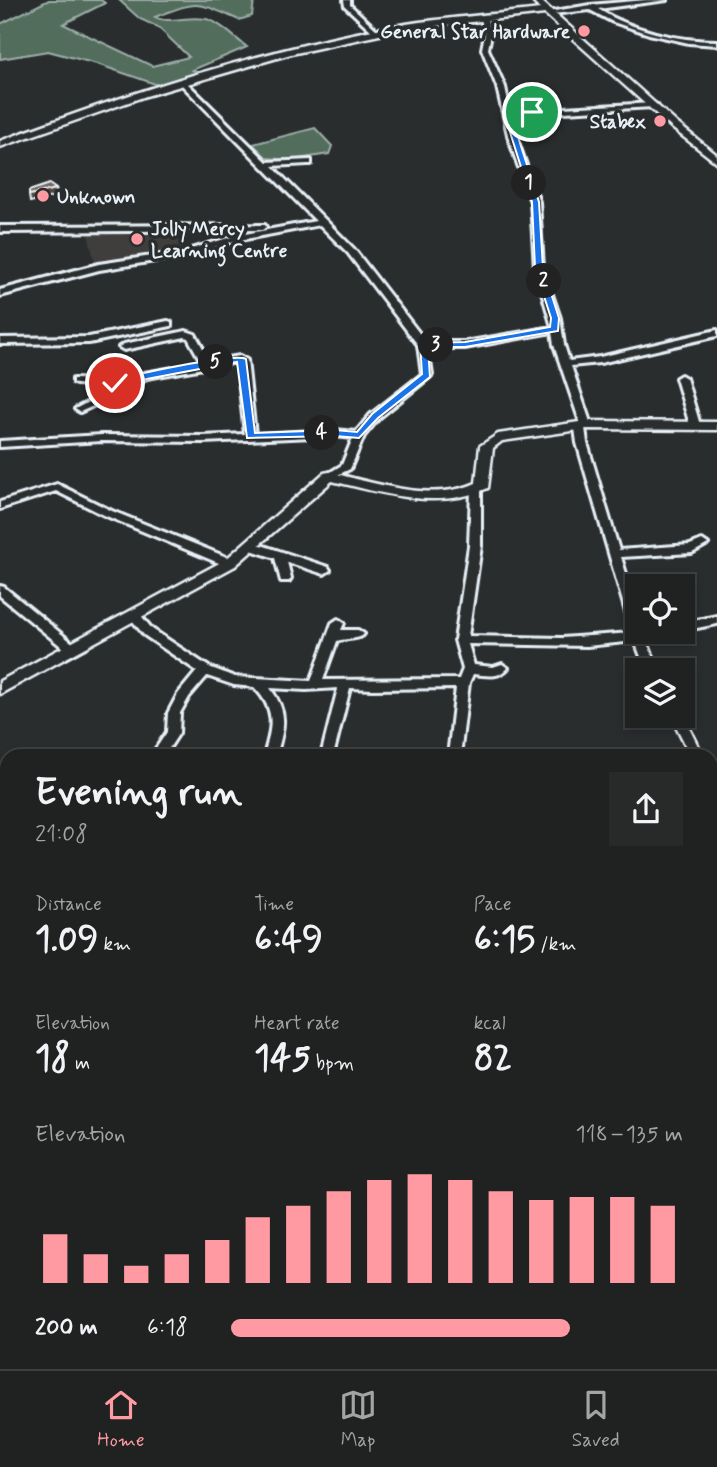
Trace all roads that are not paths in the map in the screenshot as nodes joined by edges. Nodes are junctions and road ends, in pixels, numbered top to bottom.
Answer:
1 (346, 0) edge
2 (535, 0) edge
3 (664, 0) edge
4 (590, 7) junction
5 (549, 12) junction
6 (484, 19) junction
7 (376, 32) junction
8 (717, 43) edge
9 (184, 82) junction
10 (653, 105) junction
11 (507, 113) junction
12 (0, 145) edge
13 (717, 160) edge
14 (308, 162) dead end
15 (267, 164) junction
16 (322, 222) junction
17 (289, 227) junction
18 (0, 229) edge
19 (0, 293) edge
20 (168, 324) dead end
21 (555, 329) junction
22 (717, 332) edge
23 (0, 341) edge
24 (423, 345) junction
25 (124, 346) dead end
26 (207, 364) junction
27 (567, 364) junction
28 (681, 378) dead end
29 (135, 380) junction
30 (76, 381) dead end
31 (80, 409) dead end
32 (695, 425) junction
33 (583, 426) junction
34 (717, 426) edge
35 (359, 435) junction
36 (250, 436) junction
37 (0, 444) edge
38 (329, 476) junction
39 (477, 489) junction
40 (0, 506) edge
41 (702, 544) dead end
42 (252, 546) junction
43 (615, 554) junction
44 (280, 556) junction
45 (230, 563) junction
46 (324, 570) dead end
47 (285, 578) dead end
48 (625, 589) edge
49 (0, 590) edge
50 (134, 615) junction
51 (717, 620) edge
52 (338, 623) dead end
53 (695, 624) edge
54 (358, 634) dead end
55 (334, 638) junction
56 (625, 639) edge
57 (461, 640) junction
58 (71, 648) junction
59 (502, 668) dead end
60 (469, 669) junction
61 (205, 670) junction
62 (258, 683) junction
63 (345, 683) junction
64 (463, 683) junction
65 (2, 684) edge
66 (315, 686) junction
67 (683, 728) edge
68 (162, 749) edge
69 (271, 749) edge
70 (329, 749) edge
71 (455, 749) edge
72 (694, 749) edge

1 - 7 street
2 - 5 street
3 - 4 street
4 - 5 street
4 - 8 street
5 - 6 street
5 - 10 street
6 - 7 street
6 - 11 street
7 - 9 street
9 - 12 street
9 - 15 street
10 - 11 street
10 - 13 street
11 - 21 street
14 - 15 street
15 - 16 street
16 - 17 street
16 - 24 street
17 - 18 street
17 - 19 street
20 - 23 street
21 - 24 street
21 - 27 street
22 - 27 street
24 - 35 street
25 - 26 street
26 - 29 street
26 - 36 street
27 - 33 street
28 - 32 street
29 - 30 street
29 - 31 street
32 - 33 street
32 - 34 street
33 - 39 street
33 - 43 street
35 - 36 street
35 - 38 street
36 - 37 street
38 - 39 street
38 - 42 street
39 - 57 street
40 - 45 street
41 - 43 street
42 - 44 street
42 - 45 street
43 - 48 street
44 - 46 street
44 - 47 street
45 - 50 street
49 - 58 street
50 - 58 street
50 - 61 street
51 - 53 street
52 - 55 street
54 - 55 street
55 - 66 street
56 - 57 street
57 - 60 street
58 - 65 street
59 - 60 street
60 - 64 street
61 - 62 street
61 - 68 street
62 - 66 street
62 - 69 street
63 - 64 street
63 - 66 street
63 - 70 street
64 - 71 street
67 - 72 street

